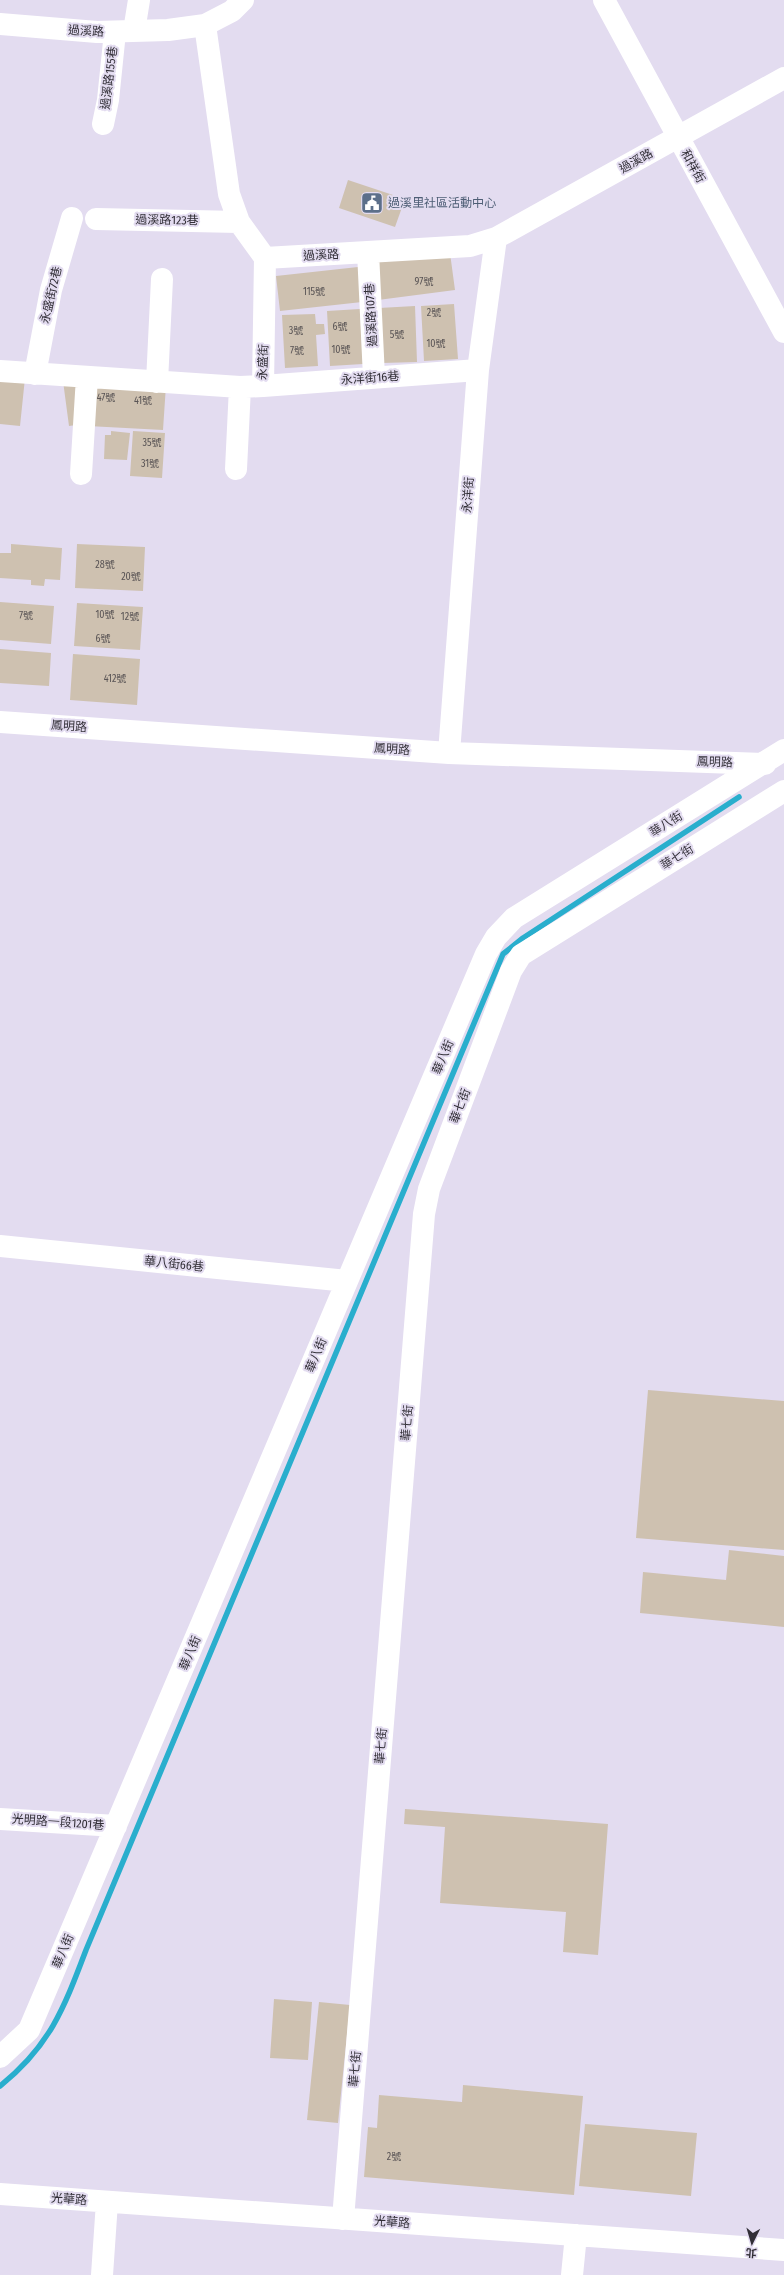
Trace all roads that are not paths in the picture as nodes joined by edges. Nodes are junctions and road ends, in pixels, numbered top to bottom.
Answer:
1 (140, 0) edge
2 (243, 0) edge
3 (604, 0) edge
4 (0, 24) edge
5 (205, 25) junction
6 (124, 31) junction
7 (784, 78) edge
8 (103, 124) dead end
9 (677, 138) junction
10 (72, 218) dead end
11 (96, 219) dead end
12 (239, 222) junction
13 (496, 238) junction
14 (368, 252) junction
15 (265, 258) junction
16 (162, 279) dead end
17 (784, 332) edge
18 (478, 370) junction
19 (0, 371) edge
20 (35, 374) junction
21 (87, 377) junction
22 (374, 378) junction
23 (157, 382) junction
24 (263, 386) junction
25 (240, 387) junction
26 (236, 469) dead end
27 (81, 474) dead end
28 (0, 722) edge
29 (784, 750) edge
30 (448, 753) junction
31 (762, 764) junction
32 (784, 766) edge
33 (784, 791) edge
34 (0, 1246) edge
35 (347, 1281) junction
36 (0, 1819) edge
37 (116, 1826) junction
38 (0, 2057) edge
39 (0, 2194) edge
40 (108, 2202) junction
41 (343, 2219) junction
42 (576, 2235) junction
43 (784, 2250) edge
44 (102, 2275) edge
45 (572, 2275) edge

1 - 6 street, 過溪路155巷
2 - 5 street
3 - 9 street, 和祥街
4 - 6 street, 過溪路
5 - 6 street, 過溪路
5 - 12 street
6 - 8 street, 過溪路155巷
7 - 9 street, 過溪路
9 - 13 street, 過溪路
9 - 17 street, 和祥街
10 - 20 street, 永盛街72巷
11 - 12 street, 過溪路123巷
12 - 15 street
13 - 14 street, 過溪路
13 - 18 street, 永洋街
14 - 15 street, 過溪路
14 - 22 street, 過溪路107巷
15 - 24 street, 永盛街
16 - 23 street
18 - 22 street, 永洋街16巷
18 - 30 street, 永洋街
19 - 20 street, 永盛街
20 - 21 street, 永盛街
21 - 23 street, 永盛街
21 - 27 street
22 - 24 street, 永洋街16巷
23 - 25 street, 永盛街
24 - 25 street, 永盛街
25 - 26 street
28 - 30 street, 鳳明路
29 - 31 street
30 - 31 street, 鳳明路
31 - 32 street, 鳳明路
31 - 35 street, 華八街
33 - 41 street, 華七街
34 - 35 street, 華八街66巷
35 - 37 street, 華八街
36 - 37 street, 光明路一段1201巷
37 - 38 street, 華八街
39 - 40 street, 光華路
40 - 41 street, 光華路
40 - 44 street
41 - 42 street, 光華路
42 - 43 street, 光華路
42 - 45 street

